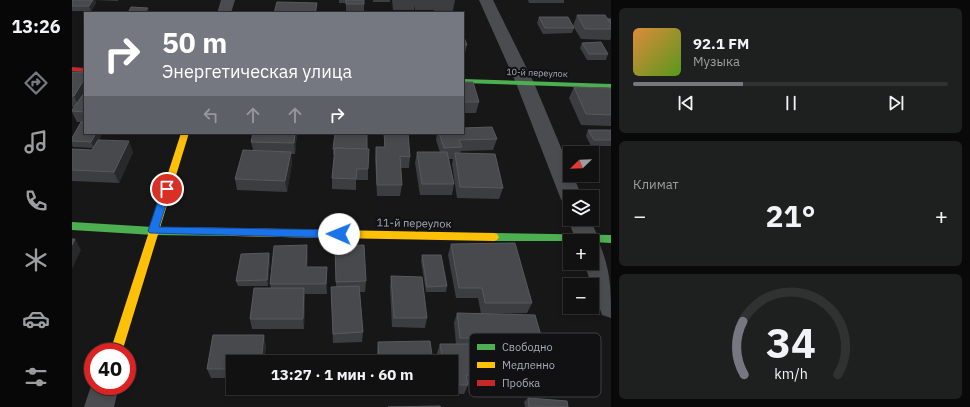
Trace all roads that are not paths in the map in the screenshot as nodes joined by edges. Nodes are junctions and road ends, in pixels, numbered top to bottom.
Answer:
1 (228, 0) edge
2 (486, 0) edge
3 (224, 12) edge
4 (72, 69) edge
5 (84, 70) edge
6 (464, 81) edge
7 (525, 83) junction
8 (611, 86) edge
9 (185, 134) edge
10 (567, 190) edge
11 (72, 226) edge
12 (153, 231) junction
13 (563, 238) edge
14 (599, 238) edge
15 (611, 239) edge
16 (598, 270) edge
17 (611, 307) edge
18 (119, 343) edge
19 (102, 395) edge
20 (99, 407) edge

1 - 3 street
2 - 7 street
4 - 5 street
6 - 7 street, 10-й переулок
7 - 8 street, 10-й переулок
7 - 10 street
9 - 12 street
11 - 12 street, 11-й переулок
12 - 13 street, 11-й переулок
12 - 18 street
14 - 15 street, 11-й переулок
16 - 17 street
19 - 20 street

